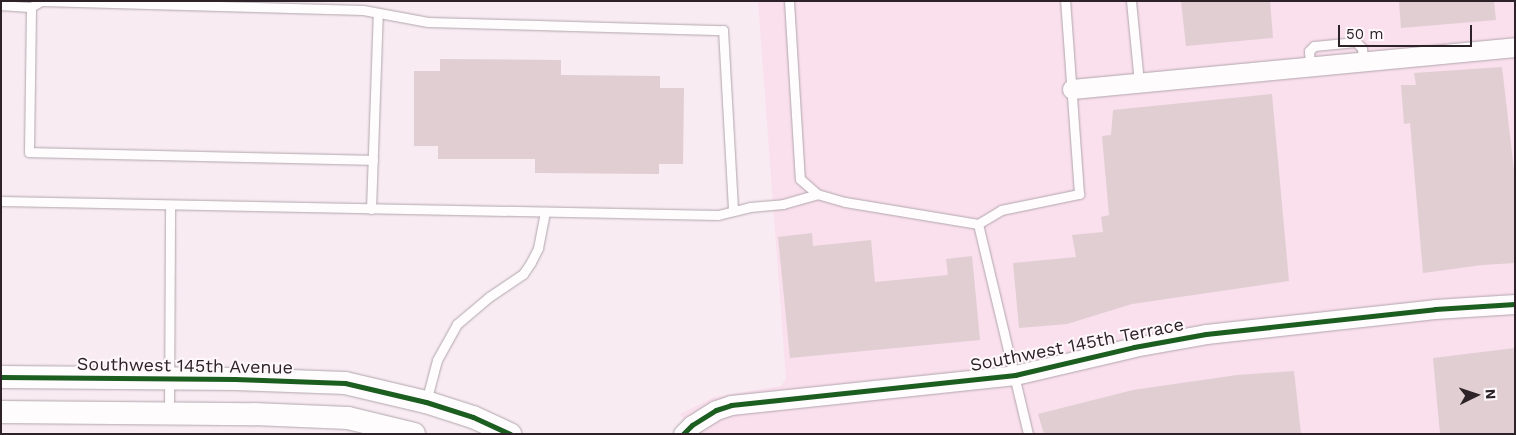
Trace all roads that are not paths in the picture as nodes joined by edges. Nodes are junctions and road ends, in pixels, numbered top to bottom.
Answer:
1 (789, 1) edge
2 (1065, 1) edge
3 (1131, 1) edge
4 (1, 6) edge
5 (31, 6) junction
6 (378, 12) junction
7 (1515, 46) edge
8 (1139, 82) junction
9 (1072, 89) junction
10 (373, 160) junction
11 (817, 194) junction
12 (1, 201) edge
13 (170, 206) junction
14 (371, 209) junction
15 (733, 211) junction
16 (544, 212) junction
17 (978, 224) junction
18 (1515, 304) edge
19 (1014, 375) junction
20 (1, 377) edge
21 (169, 378) junction
22 (426, 402) junction
23 (1, 412) edge
24 (169, 413) junction
25 (414, 434) edge
26 (510, 434) edge
27 (683, 434) edge
28 (1028, 434) edge

1 - 11 lane
2 - 9 lane
3 - 8 lane
4 - 5 lane
5 - 6 lane
5 - 10 lane
6 - 10 lane
6 - 15 lane
7 - 8 street
8 - 9 street
9 - 17 lane
10 - 14 lane
11 - 15 lane
11 - 17 lane
12 - 13 lane
13 - 14 lane
13 - 21 lane
14 - 16 lane
15 - 16 lane
16 - 22 lane
17 - 19 lane
18 - 19 street, Southwest 145th Terrace
19 - 27 street, Southwest 145th Terrace
19 - 28 lane
20 - 21 street, Southwest 145th Avenue
21 - 22 street, Southwest 145th Avenue
21 - 24 lane
22 - 26 street, Southwest 145th Avenue
23 - 24 street
24 - 25 street

